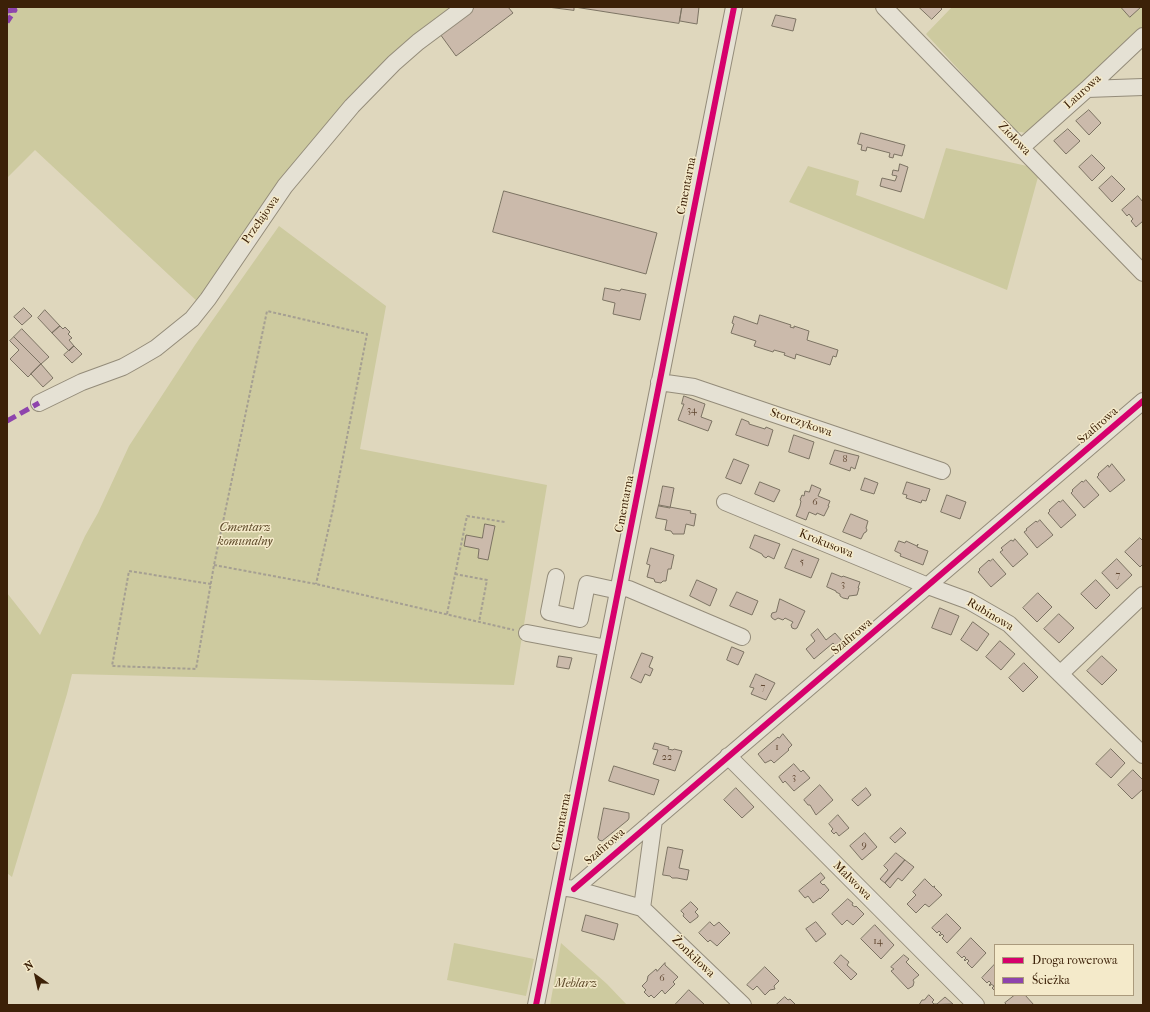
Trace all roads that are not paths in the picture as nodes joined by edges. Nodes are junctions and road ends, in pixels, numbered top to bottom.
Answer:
1 (465, 7) edge
2 (734, 7) edge
3 (884, 7) edge
4 (1143, 36) edge
5 (1143, 86) edge
6 (1087, 89) junction
7 (1022, 147) junction
8 (1143, 273) edge
9 (659, 382) junction
10 (1143, 402) edge
11 (39, 403) dead end
12 (942, 471) dead end
13 (725, 502) dead end
14 (556, 578) dead end
15 (928, 586) junction
16 (619, 589) junction
17 (1143, 595) edge
18 (527, 633) road end
19 (742, 637) dead end
20 (607, 648) junction
21 (1060, 674) junction
22 (1143, 755) edge
23 (728, 756) junction
24 (654, 820) junction
25 (567, 888) junction
26 (642, 908) junction
27 (536, 1005) edge
28 (743, 1005) edge
29 (976, 1005) edge

1 - 11 street, Przełajowa
2 - 9 street, Cmentarna
3 - 7 street, Ziołowa
4 - 6 street, Laurowa
5 - 6 street
6 - 7 street, Laurowa
7 - 8 street, Ziołowa
9 - 12 street, Storczykowa
9 - 16 street, Cmentarna
10 - 15 street, Szafirowa
13 - 15 street, Krokusowa
14 - 16 street
15 - 21 street, Rubinowa
15 - 23 street, Szafirowa
16 - 19 street
16 - 20 street, Cmentarna
17 - 21 street
18 - 20 street
20 - 25 street, Cmentarna
21 - 22 street, Rubinowa
23 - 24 street, Szafirowa
23 - 29 street, Malwowa
24 - 25 street, Szafirowa
24 - 26 street
25 - 26 street, Żonkilowa
25 - 27 street, Cmentarna
26 - 28 street, Żonkilowa

